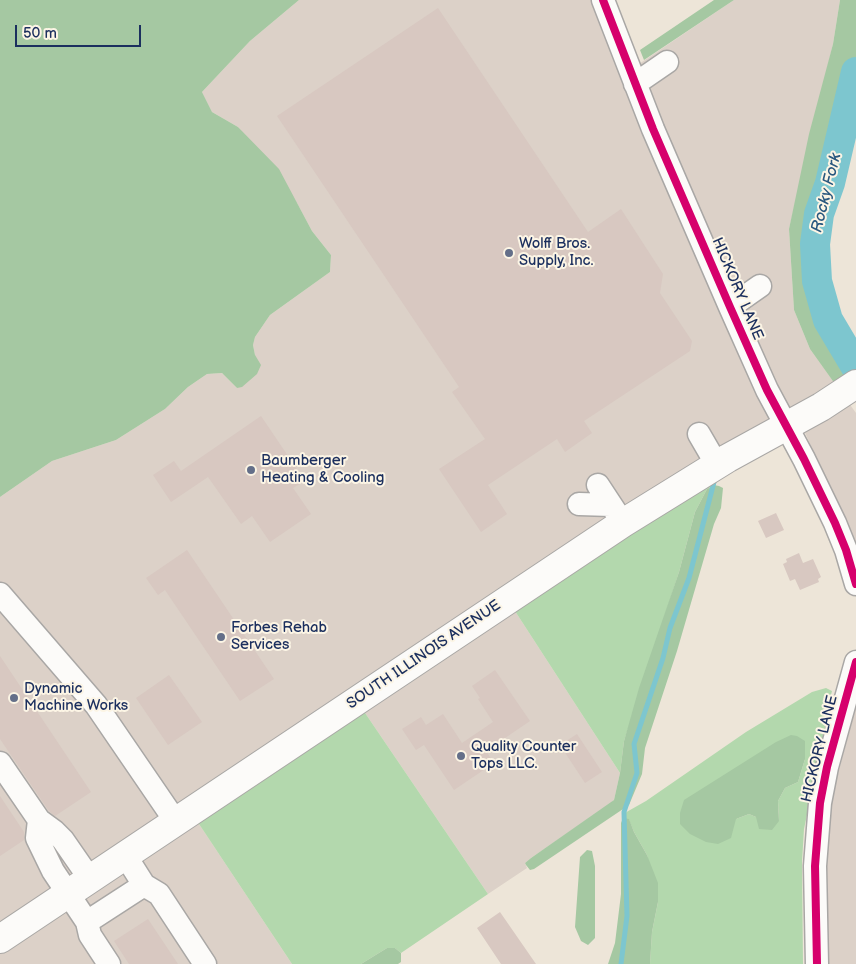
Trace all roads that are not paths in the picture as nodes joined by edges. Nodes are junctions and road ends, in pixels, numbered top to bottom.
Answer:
1 (603, 0) edge
2 (667, 62) dead end
3 (635, 84) junction
4 (760, 286) dead end
5 (730, 308) junction
6 (856, 384) edge
7 (787, 426) junction
8 (699, 434) dead end
9 (717, 464) junction
10 (598, 486) dead end
11 (579, 504) dead end
12 (617, 514) junction
13 (856, 584) edge
14 (0, 594) edge
15 (856, 662) edge
16 (0, 763) edge
17 (176, 822) junction
18 (125, 855) junction
19 (144, 885) junction
20 (79, 886) junction
21 (87, 922) junction
22 (0, 939) edge
23 (109, 964) edge
24 (205, 964) edge
25 (817, 964) edge

1 - 3 street, HICKORY LANE
2 - 3 street
3 - 5 street, HICKORY LANE
4 - 5 street
5 - 7 street, HICKORY LANE
6 - 7 main road, SOUTH ILLINOIS AVENUE
7 - 9 main road, SOUTH ILLINOIS AVENUE
7 - 13 street, HICKORY LANE
8 - 9 street
9 - 12 main road, SOUTH ILLINOIS AVENUE
10 - 12 street
11 - 12 street
12 - 17 main road, SOUTH ILLINOIS AVENUE
14 - 17 street
15 - 25 street, HICKORY LANE
16 - 20 street
17 - 18 main road, SOUTH ILLINOIS AVENUE
18 - 19 street
18 - 20 main road, SOUTH ILLINOIS AVENUE
19 - 21 street
19 - 24 street
20 - 21 street
20 - 22 main road, SOUTH ILLINOIS AVENUE
21 - 23 street

